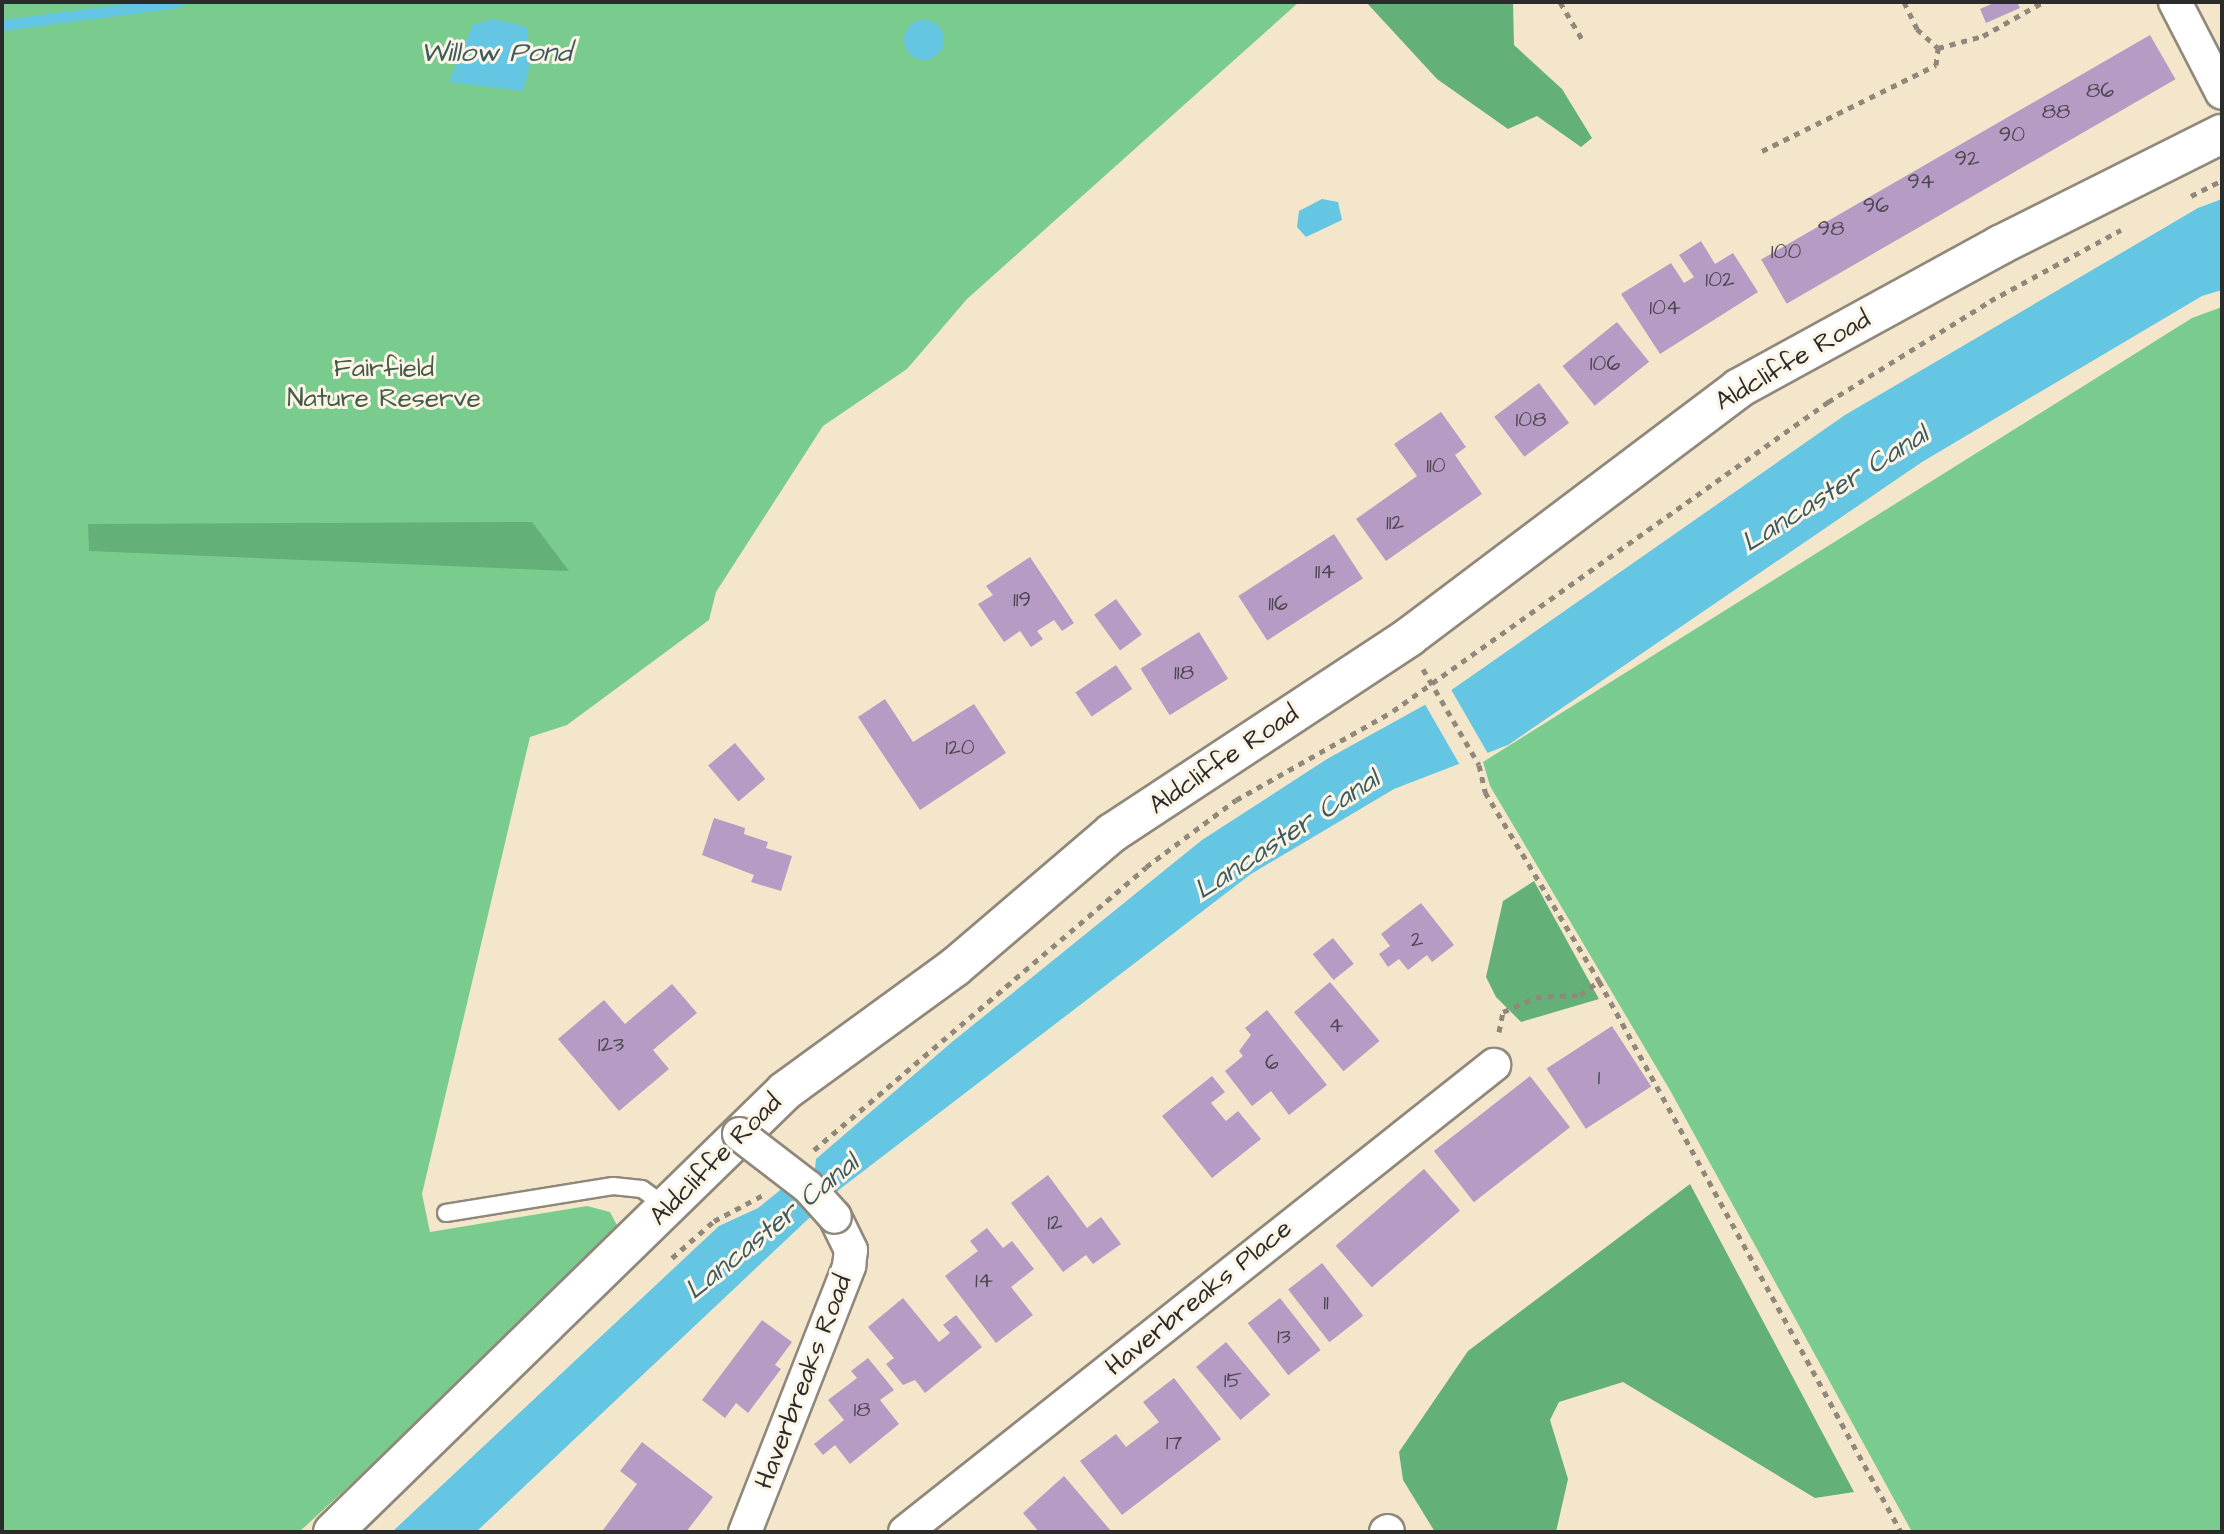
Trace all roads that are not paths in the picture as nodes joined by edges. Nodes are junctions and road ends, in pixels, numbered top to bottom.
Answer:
1 (2175, 2) edge
2 (2222, 93) edge
3 (2222, 134) edge
4 (1494, 1065) road end
5 (739, 1134) junction
6 (668, 1209) junction
7 (446, 1213) dead end
8 (333, 1532) edge
9 (745, 1532) edge
10 (905, 1532) edge

1 - 2 street
3 - 5 street, Aldcliffe Road
4 - 10 street, Haverbreaks Place
5 - 6 street, Aldcliffe Road
5 - 9 street, Haverbreaks Road, bridge
6 - 7 lane
6 - 8 street, Aldcliffe Road

